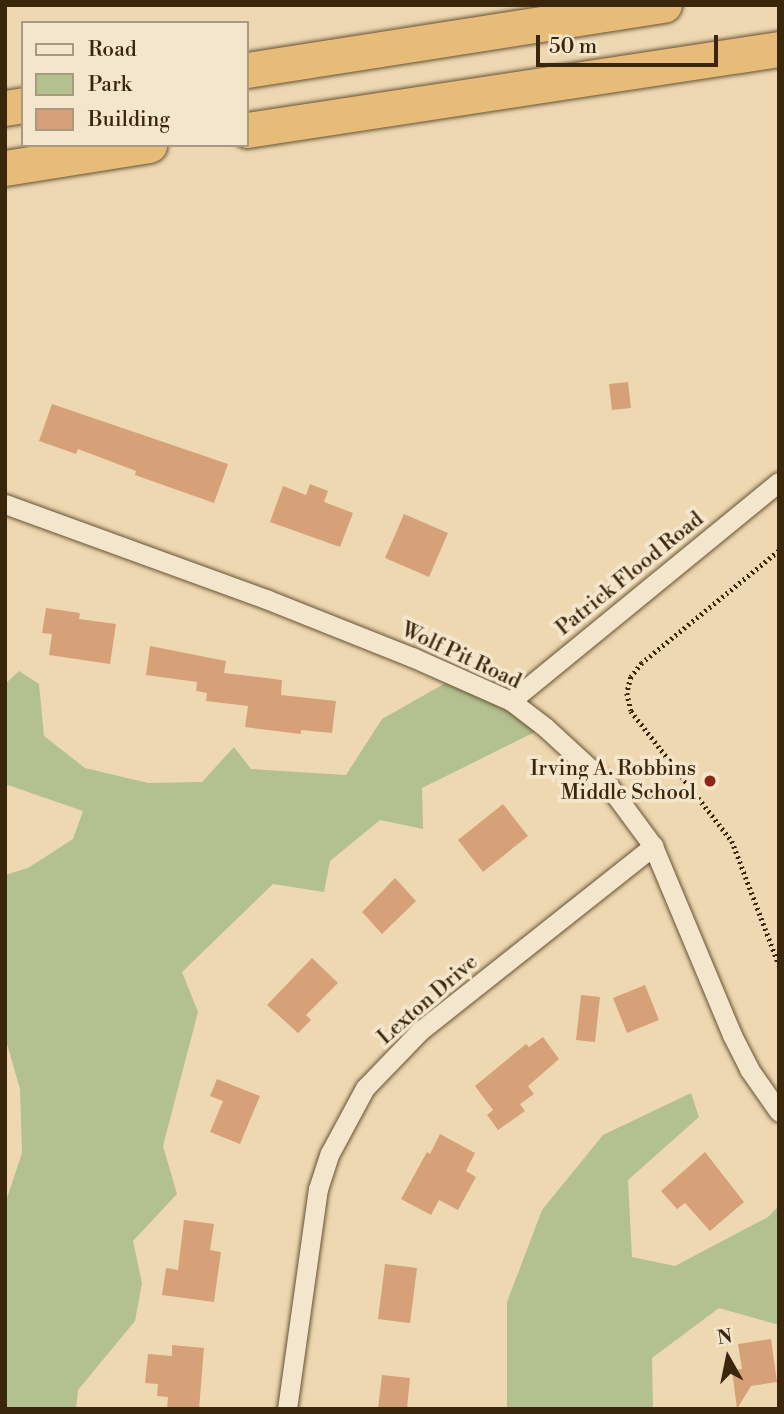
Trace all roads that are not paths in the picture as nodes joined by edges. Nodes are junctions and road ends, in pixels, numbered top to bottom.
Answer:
1 (664, 5) edge
2 (779, 49) edge
3 (248, 70) edge
4 (248, 130) edge
5 (136, 147) edge
6 (7, 167) edge
7 (779, 482) edge
8 (5, 504) edge
9 (511, 701) junction
10 (653, 846) junction
11 (779, 1112) edge
12 (288, 1409) edge

1 - 3 highway
2 - 4 highway
5 - 6 highway
7 - 9 street, Patrick Flood Road
8 - 9 street, Wolf Pit Road
9 - 10 street, Wolf Pit Road
10 - 11 street, Wolf Pit Road
10 - 12 street, Lexton Drive

